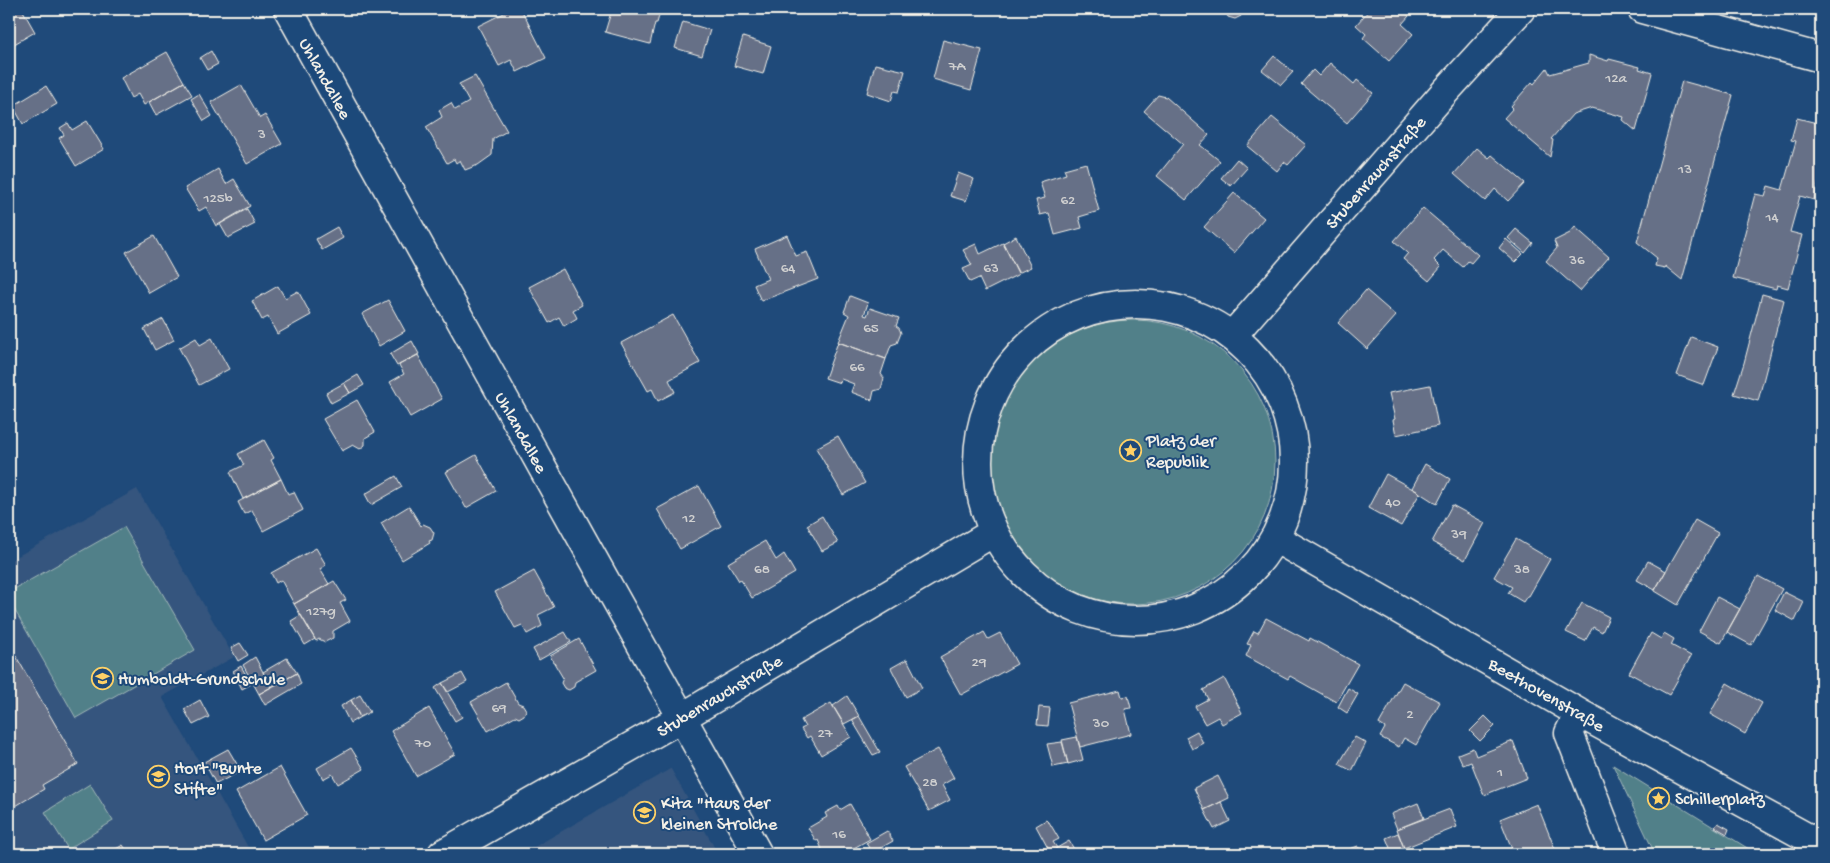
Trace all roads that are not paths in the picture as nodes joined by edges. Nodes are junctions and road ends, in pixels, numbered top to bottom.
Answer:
1 (288, 9) edge
2 (1521, 9) edge
3 (1642, 9) edge
4 (1821, 58) edge
5 (1232, 336) junction
6 (994, 532) junction
7 (1275, 538) junction
8 (1580, 713) junction
9 (681, 718) junction
10 (1821, 845) edge
11 (442, 854) edge
12 (758, 854) edge
13 (1616, 854) edge

1 - 9 street, Uhlandallee
2 - 5 street, Stubenrauchstraße
3 - 4 street
5 - 6 street
5 - 7 street
6 - 7 street
6 - 9 street, Stubenrauchstraße
7 - 8 street, Beethovenstraße
8 - 10 street, Beethovenstraße
8 - 13 street
9 - 11 street, Stubenrauchstraße
9 - 12 street, Uhlandallee

